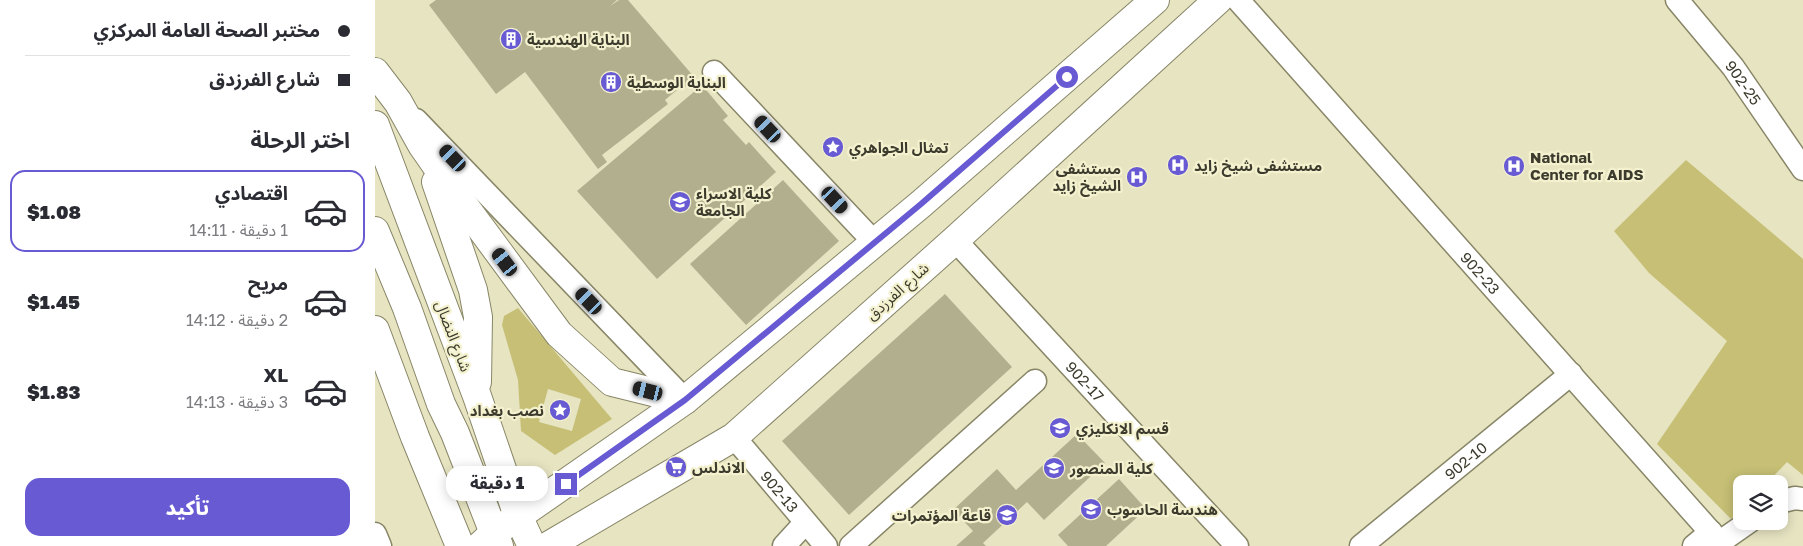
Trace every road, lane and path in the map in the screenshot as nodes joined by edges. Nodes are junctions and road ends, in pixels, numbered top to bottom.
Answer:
1 (1155, 0) edge
2 (1218, 0) edge
3 (1238, 0) edge
4 (1677, 0) edge
5 (375, 72) edge
6 (714, 72) dead end
7 (398, 102) junction
8 (375, 126) edge
9 (422, 145) junction
10 (1803, 169) edge
11 (375, 231) edge
12 (955, 240) junction
13 (875, 243) junction
14 (407, 308) junction
15 (375, 320) edge
16 (375, 330) edge
17 (1571, 374) junction
18 (1035, 380) dead end
19 (477, 396) junction
20 (685, 400) junction
21 (734, 437) junction
22 (1788, 500) edge
23 (1803, 500) edge
24 (519, 516) junction
25 (805, 523) junction
26 (1734, 530) edge
27 (375, 534) edge
28 (491, 542) edge
29 (1712, 542) edge
30 (380, 546) edge
31 (460, 546) edge
32 (532, 546) edge
33 (549, 546) edge
34 (784, 546) edge
35 (826, 546) edge
36 (851, 546) edge
37 (1237, 546) edge
38 (1361, 546) edge

1 - 13 main road
2 - 12 main road, شارع الفرزدق
3 - 17 street, 902-23
4 - 10 street, 902-25
5 - 7 main road
6 - 13 street
7 - 9 main road
7 - 20 street
8 - 19 main road, شارع النضال
9 - 19 main road
9 - 20 main road
11 - 14 main road
12 - 21 main road, شارع الفرزدق
12 - 37 street, 902-17
13 - 20 main road
14 - 15 main road
14 - 28 main road
16 - 31 main road
17 - 29 street, 902-23
17 - 38 street, 902-10
18 - 36 street
19 - 24 main road, شارع النضال
20 - 24 main road
21 - 25 street, 902-13
21 - 33 main road, شارع الفرزدق
22 - 23 street
24 - 28 main road
24 - 32 main road, شارع النضال
25 - 34 street
25 - 35 street, 902-13
26 - 29 street
27 - 30 street

